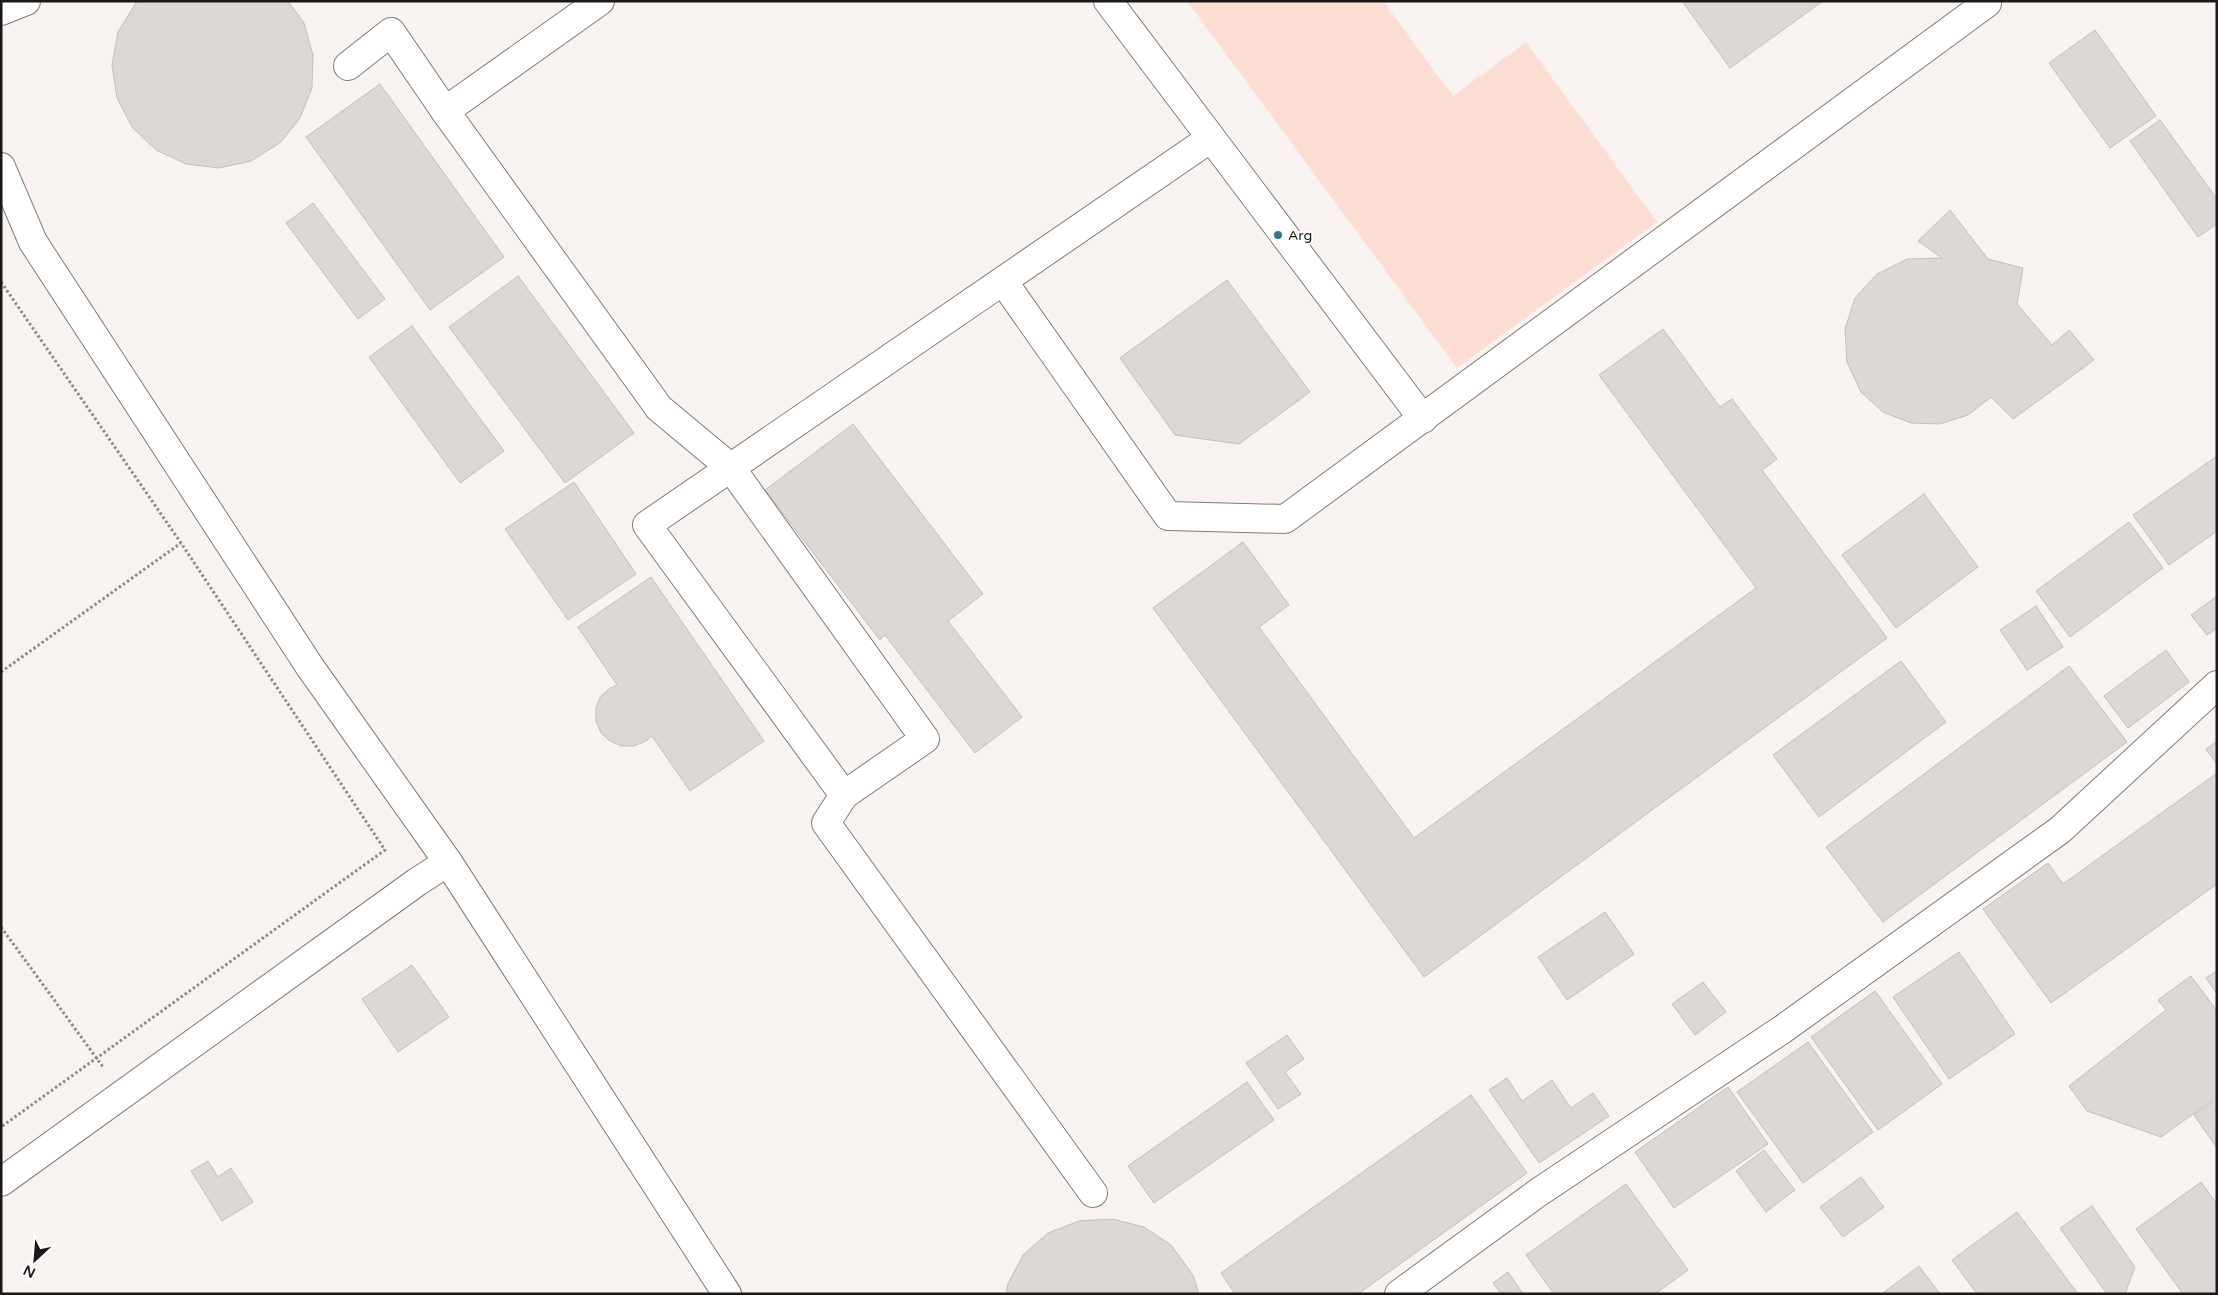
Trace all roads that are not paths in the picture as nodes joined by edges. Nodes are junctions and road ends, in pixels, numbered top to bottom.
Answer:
1 (26, 1) edge
2 (600, 1) edge
3 (1108, 1) edge
4 (1986, 1) edge
5 (1, 11) edge
6 (348, 66) dead end
7 (445, 111) junction
8 (1210, 138) junction
9 (1, 167) edge
10 (1003, 281) junction
11 (1423, 419) junction
12 (731, 468) junction
13 (2217, 685) edge
14 (844, 795) junction
15 (448, 862) junction
16 (1, 1182) edge
17 (1093, 1193) dead end
18 (728, 1294) edge
19 (1400, 1294) edge

1 - 5 lane
2 - 7 lane
3 - 8 lane
4 - 11 lane
6 - 7 lane
7 - 12 lane
8 - 10 lane
8 - 11 lane
9 - 15 lane
10 - 11 lane
10 - 12 lane
12 - 14 lane
12 - 14 lane
13 - 19 lane
14 - 17 lane
15 - 16 lane
15 - 18 lane

